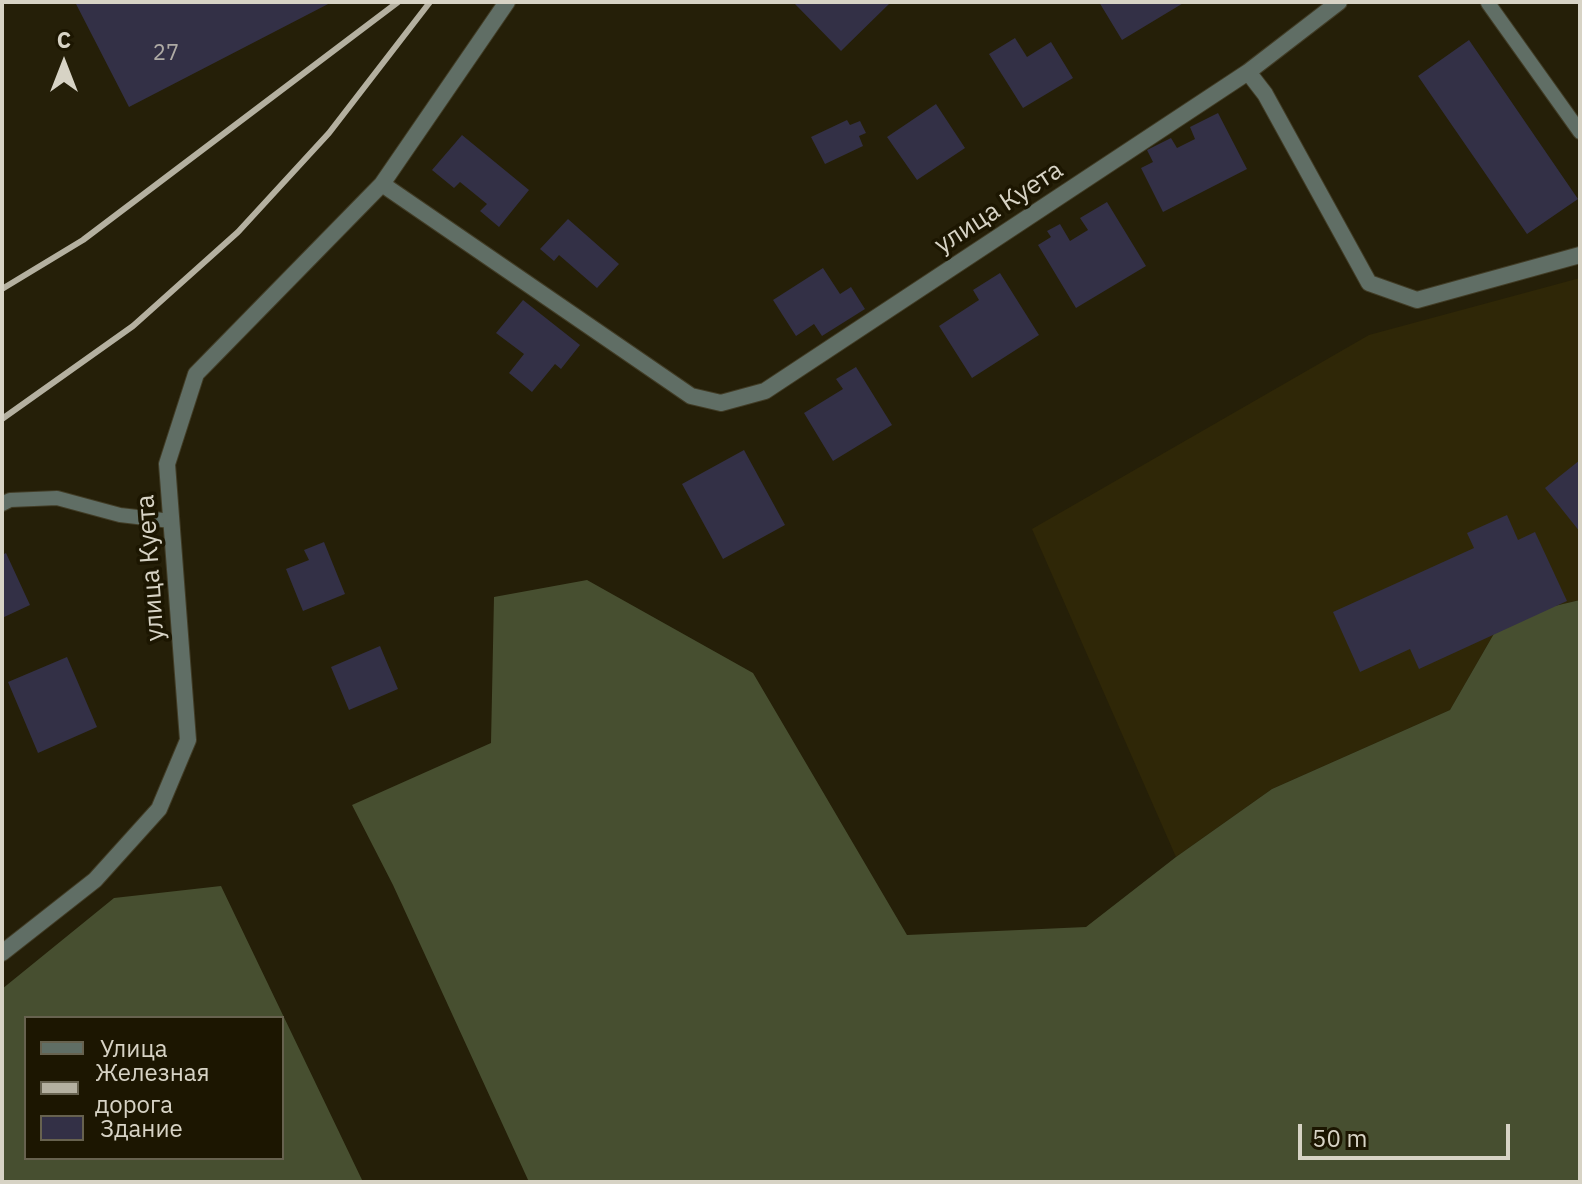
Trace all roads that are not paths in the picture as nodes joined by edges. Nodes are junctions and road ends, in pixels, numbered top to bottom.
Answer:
1 (507, 2) edge
2 (1339, 2) edge
3 (1488, 3) edge
4 (1248, 72) junction
5 (1580, 132) edge
6 (382, 184) junction
7 (1580, 255) edge
8 (2, 504) edge
9 (171, 521) junction
10 (2, 953) edge

1 - 6 street, улица Куета
2 - 4 street, улица Куета
3 - 5 lane
4 - 6 street, улица Куета
4 - 7 street
6 - 9 street, улица Куета
8 - 9 lane
9 - 10 street, улица Куета

